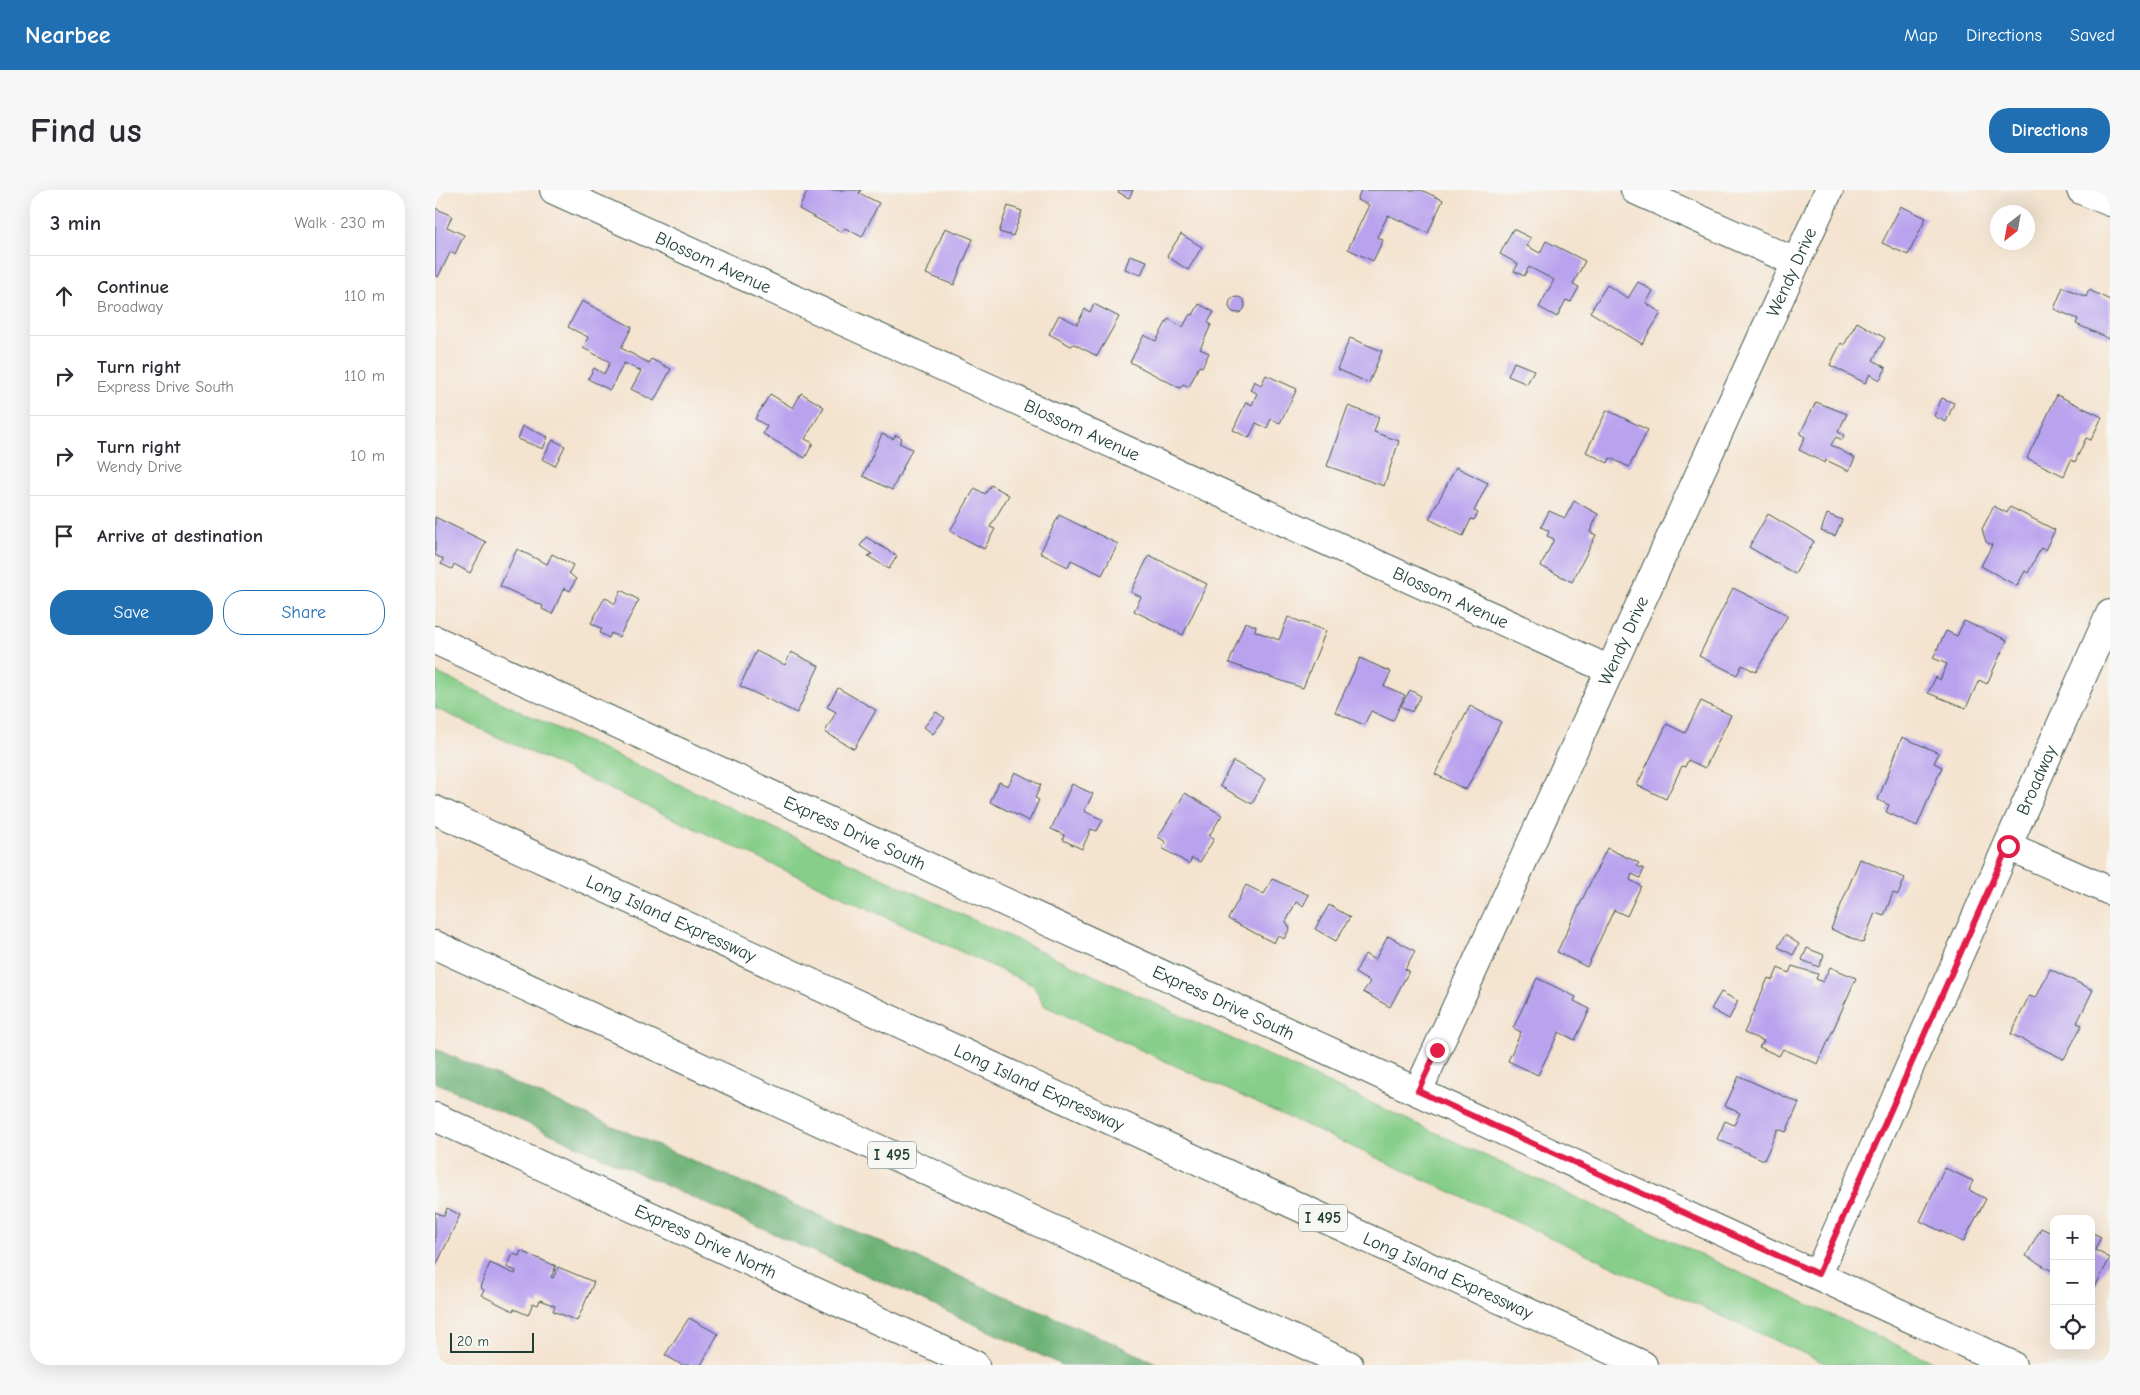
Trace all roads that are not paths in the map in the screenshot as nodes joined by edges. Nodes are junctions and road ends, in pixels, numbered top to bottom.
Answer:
1 (554, 190) edge
2 (1635, 190) edge
3 (1829, 190) edge
4 (2081, 190) edge
5 (2110, 202) edge
6 (1795, 262) junction
7 (2110, 614) edge
8 (435, 640) edge
9 (1610, 670) junction
10 (435, 810) edge
11 (2008, 846) junction
12 (2110, 891) edge
13 (435, 945) edge
14 (1418, 1091) junction
15 (435, 1117) edge
16 (1818, 1274) junction
17 (975, 1365) edge
18 (1349, 1365) edge
19 (1643, 1365) edge
20 (2012, 1365) edge

1 - 9 main road, Blossom Avenue
2 - 6 main road
3 - 6 main road, Wendy Drive
4 - 5 main road
6 - 9 main road, Wendy Drive
7 - 11 main road, Broadway
8 - 14 main road, Express Drive South
9 - 14 main road, Wendy Drive
10 - 19 main road, Long Island Expressway / I 495
11 - 12 main road
11 - 16 main road, Broadway
13 - 18 main road, I 495
14 - 16 main road, Express Drive South
15 - 17 main road, Express Drive North
16 - 20 main road, Express Drive South

